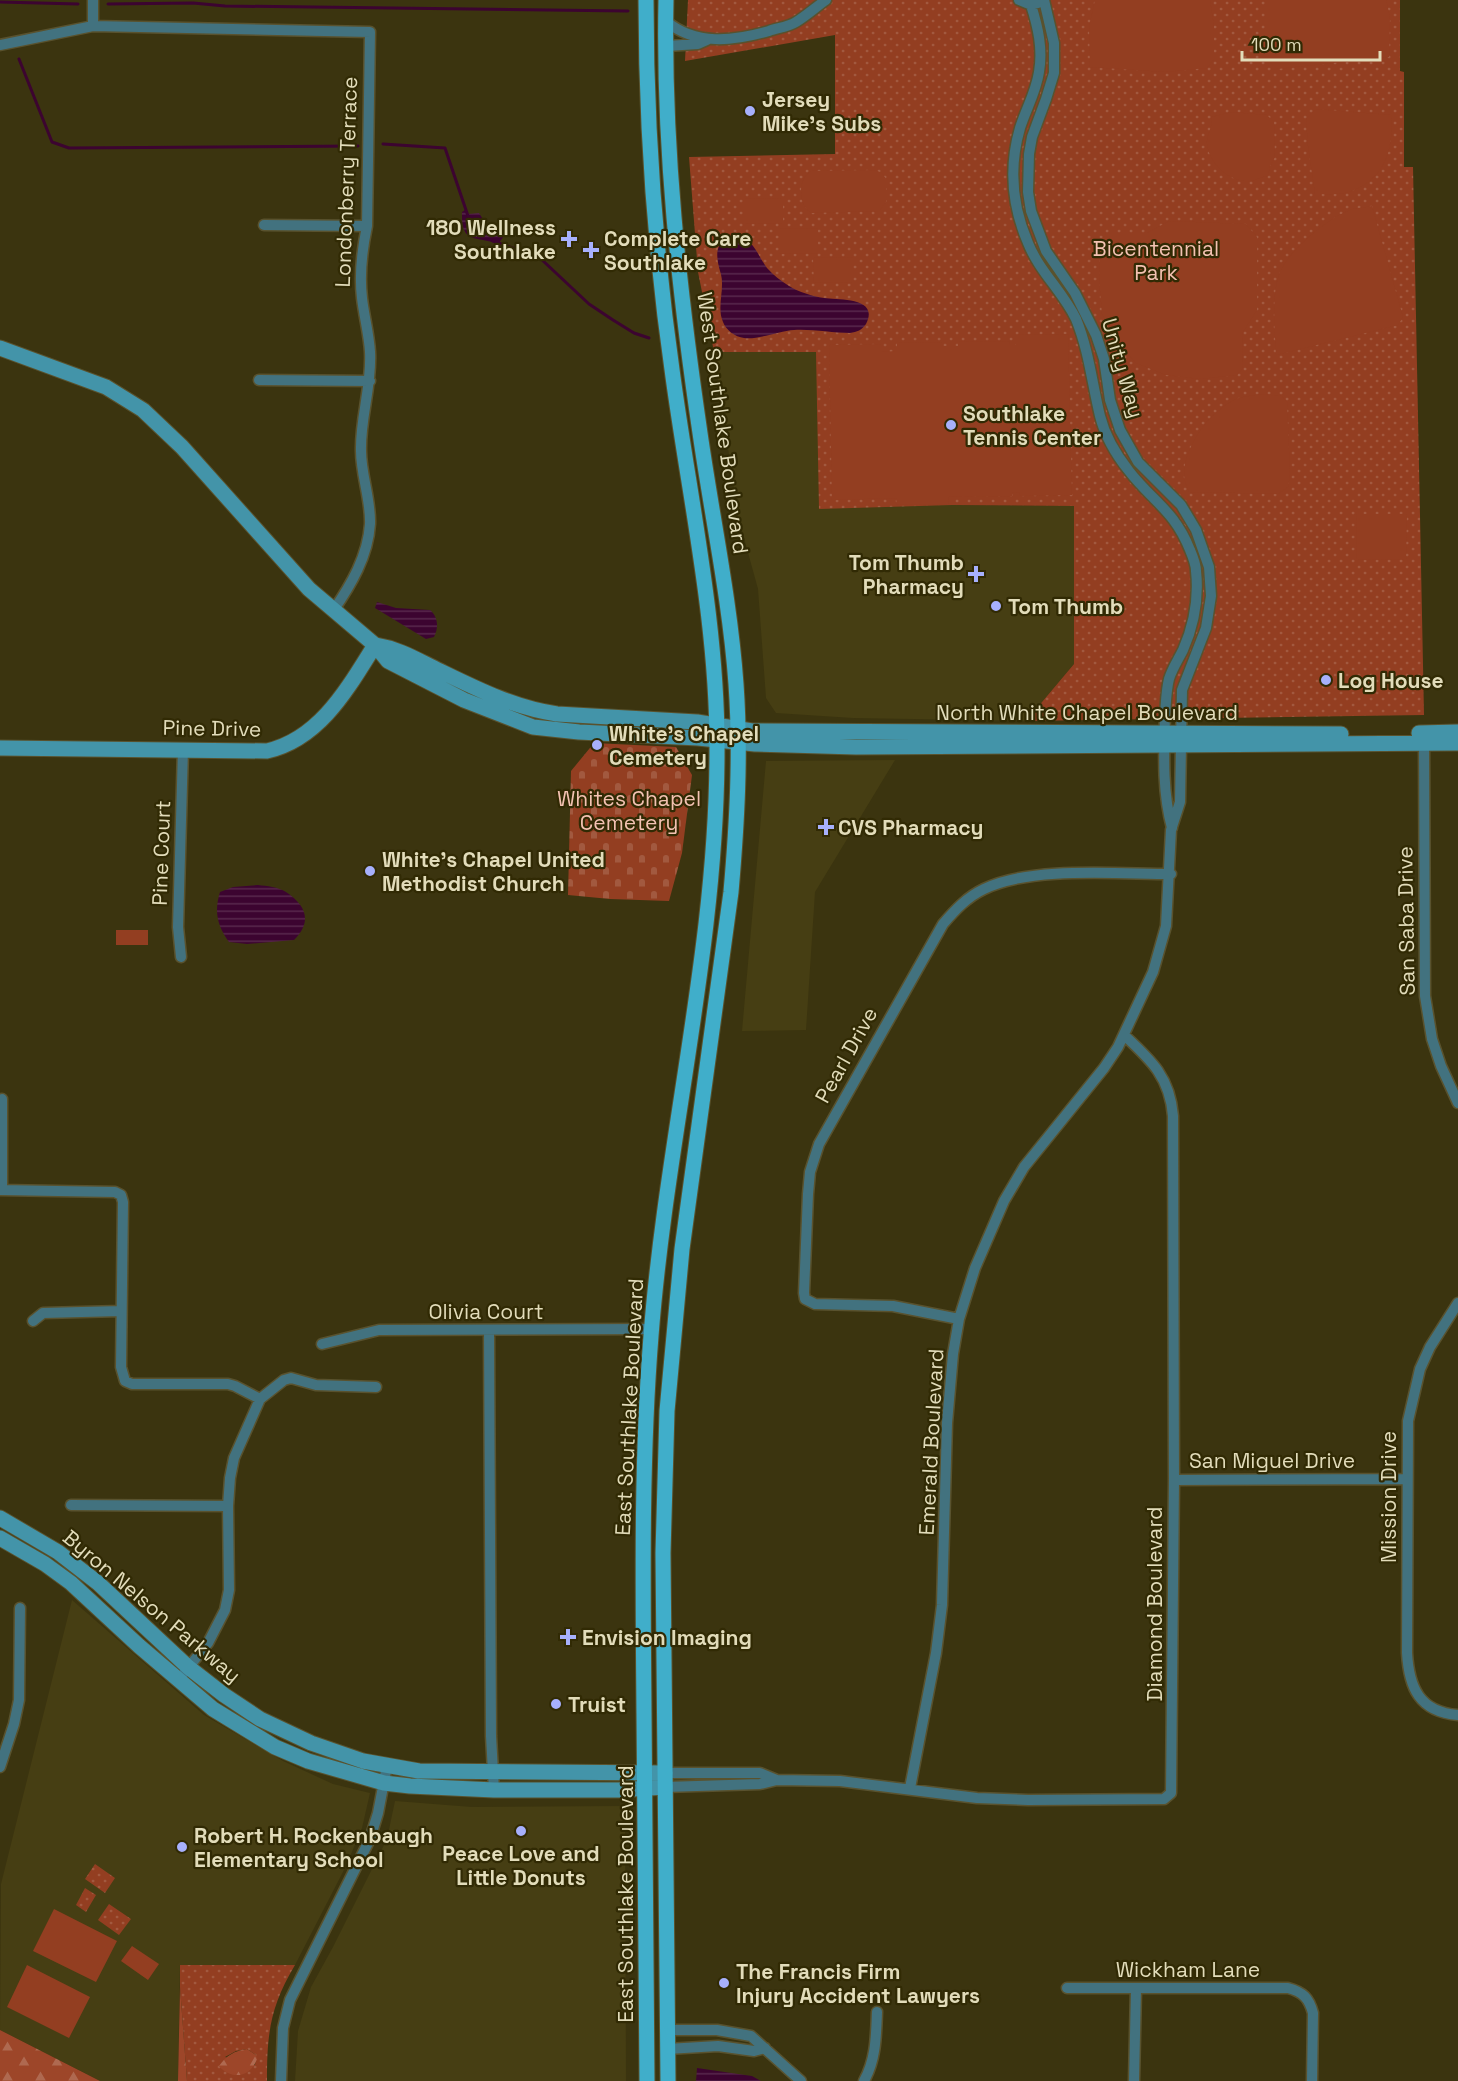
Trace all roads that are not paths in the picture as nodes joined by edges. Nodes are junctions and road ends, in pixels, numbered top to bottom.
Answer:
1 (93, 0) edge
2 (646, 0) edge
3 (655, 0) edge
4 (666, 0) edge
5 (826, 0) edge
6 (1019, 0) edge
7 (1039, 2) edge
8 (666, 21) junction
9 (93, 26) junction
10 (707, 40) junction
11 (0, 45) edge
12 (666, 46) junction
13 (646, 68) junction
14 (667, 123) junction
15 (264, 225) dead end
16 (367, 226) junction
17 (0, 348) edge
18 (259, 380) dead end
19 (370, 381) junction
20 (1207, 558) junction
21 (1194, 561) junction
22 (333, 611) junction
23 (375, 645) junction
24 (717, 732) junction
25 (1458, 732) edge
26 (738, 735) junction
27 (1424, 738) junction
28 (1172, 740) junction
29 (1458, 743) edge
30 (0, 748) edge
31 (183, 749) junction
32 (1172, 828) junction
33 (1171, 874) junction
34 (181, 957) dead end
35 (699, 977) junction
36 (720, 982) junction
37 (1124, 1035) junction
38 (2, 1099) dead end
39 (1458, 1103) edge
40 (1, 1190) edge
41 (1458, 1303) edge
42 (122, 1311) junction
43 (959, 1319) junction
44 (33, 1321) dead end
45 (651, 1329) junction
46 (489, 1331) junction
47 (322, 1344) dead end
48 (376, 1386) dead end
49 (260, 1399) junction
50 (666, 1411) junction
51 (1407, 1479) junction
52 (1174, 1480) junction
53 (72, 1505) dead end
54 (228, 1506) junction
55 (0, 1518) edge
56 (0, 1538) edge
57 (20, 1608) dead end
58 (188, 1667) junction
59 (178, 1681) junction
60 (1458, 1715) edge
61 (284, 1731) junction
62 (275, 1747) junction
63 (387, 1766) junction
64 (0, 1767) edge
65 (493, 1772) junction
66 (645, 1773) junction
67 (665, 1780) junction
68 (384, 1783) junction
69 (910, 1788) junction
70 (645, 1789) junction
71 (494, 1790) junction
72 (1067, 1989) dead end
73 (1136, 1989) junction
74 (877, 2012) dead end
75 (667, 2030) junction
76 (765, 2048) junction
77 (667, 2049) junction
78 (281, 2081) edge
79 (647, 2081) edge
80 (668, 2081) edge
81 (801, 2081) edge
82 (864, 2081) edge
83 (1134, 2081) edge
84 (1312, 2081) edge

1 - 9 street
2 - 13 main road, West Southlake Boulevard
3 - 12 main road
4 - 8 main road, West Southlake Boulevard
5 - 10 street
6 - 7 street
7 - 20 street, Unity Way
7 - 21 street, Unity Way
8 - 10 street
8 - 12 main road, West Southlake Boulevard
9 - 11 street
9 - 16 street, Londonberry Terrace
10 - 12 street
12 - 14 main road, West Southlake Boulevard
13 - 14 main road
13 - 24 main road, West Southlake Boulevard
14 - 26 main road, West Southlake Boulevard
15 - 16 street
16 - 19 street, Londonberry Terrace
17 - 22 street, North White Chapel Boulevard
18 - 19 street
19 - 22 street, Londonberry Terrace
20 - 21 street
20 - 28 street, Unity Way
21 - 28 street, Unity Way
22 - 23 street, North White Chapel Boulevard
23 - 24 street, North White Chapel Boulevard
23 - 31 street, Pine Drive
24 - 26 street, North White Chapel Boulevard
24 - 35 main road, East Southlake Boulevard
25 - 27 street, North White Chapel Boulevard
26 - 28 street, North White Chapel Boulevard
26 - 36 main road, East Southlake Boulevard
27 - 28 street, North White Chapel Boulevard
27 - 29 street, North White Chapel Boulevard
27 - 39 street, San Saba Drive
28 - 32 street, Emerald Boulevard
28 - 32 street, Emerald Boulevard
30 - 31 street, Pine Drive
31 - 34 street, Pine Court
32 - 33 street, Emerald Boulevard
33 - 37 street, Emerald Boulevard
33 - 43 street, Pearl Drive
35 - 36 main road
35 - 45 main road, East Southlake Boulevard
36 - 50 main road, East Southlake Boulevard
37 - 43 street, Emerald Boulevard
37 - 52 street, Diamond Boulevard
38 - 40 street
40 - 42 street
41 - 51 street, Mission Drive
42 - 44 street
42 - 49 street
43 - 69 street, Emerald Boulevard
45 - 46 street, Olivia Court
45 - 50 main road
45 - 66 main road, East Southlake Boulevard
46 - 47 street, Olivia Court
46 - 65 street
48 - 49 street
49 - 54 street
50 - 67 main road, East Southlake Boulevard
51 - 52 street, San Miguel Drive
51 - 60 street, Mission Drive
52 - 69 street, Diamond Boulevard
53 - 54 street
54 - 58 street
55 - 58 street, Byron Nelson Parkway
56 - 59 street, Byron Nelson Parkway
57 - 64 street
58 - 59 street
58 - 61 street, Byron Nelson Parkway
59 - 62 street, Byron Nelson Parkway
61 - 62 street
61 - 63 street, Byron Nelson Parkway
62 - 68 street, Byron Nelson Parkway
63 - 65 street, Byron Nelson Parkway
63 - 68 street
65 - 66 street, Byron Nelson Parkway
65 - 71 street
66 - 67 street, Byron Nelson Parkway
66 - 70 main road, East Southlake Boulevard
67 - 69 street, Diamond Boulevard
67 - 70 street, Byron Nelson Parkway
67 - 75 main road, East Southlake Boulevard
68 - 71 street, Byron Nelson Parkway
68 - 78 street
70 - 71 street, Byron Nelson Parkway
70 - 79 main road, East Southlake Boulevard
72 - 73 street, Wickham Lane
73 - 83 street
73 - 84 street, Wickham Lane
74 - 82 street
75 - 76 street
75 - 77 main road, East Southlake Boulevard
76 - 77 street
76 - 81 street
77 - 80 main road, East Southlake Boulevard

